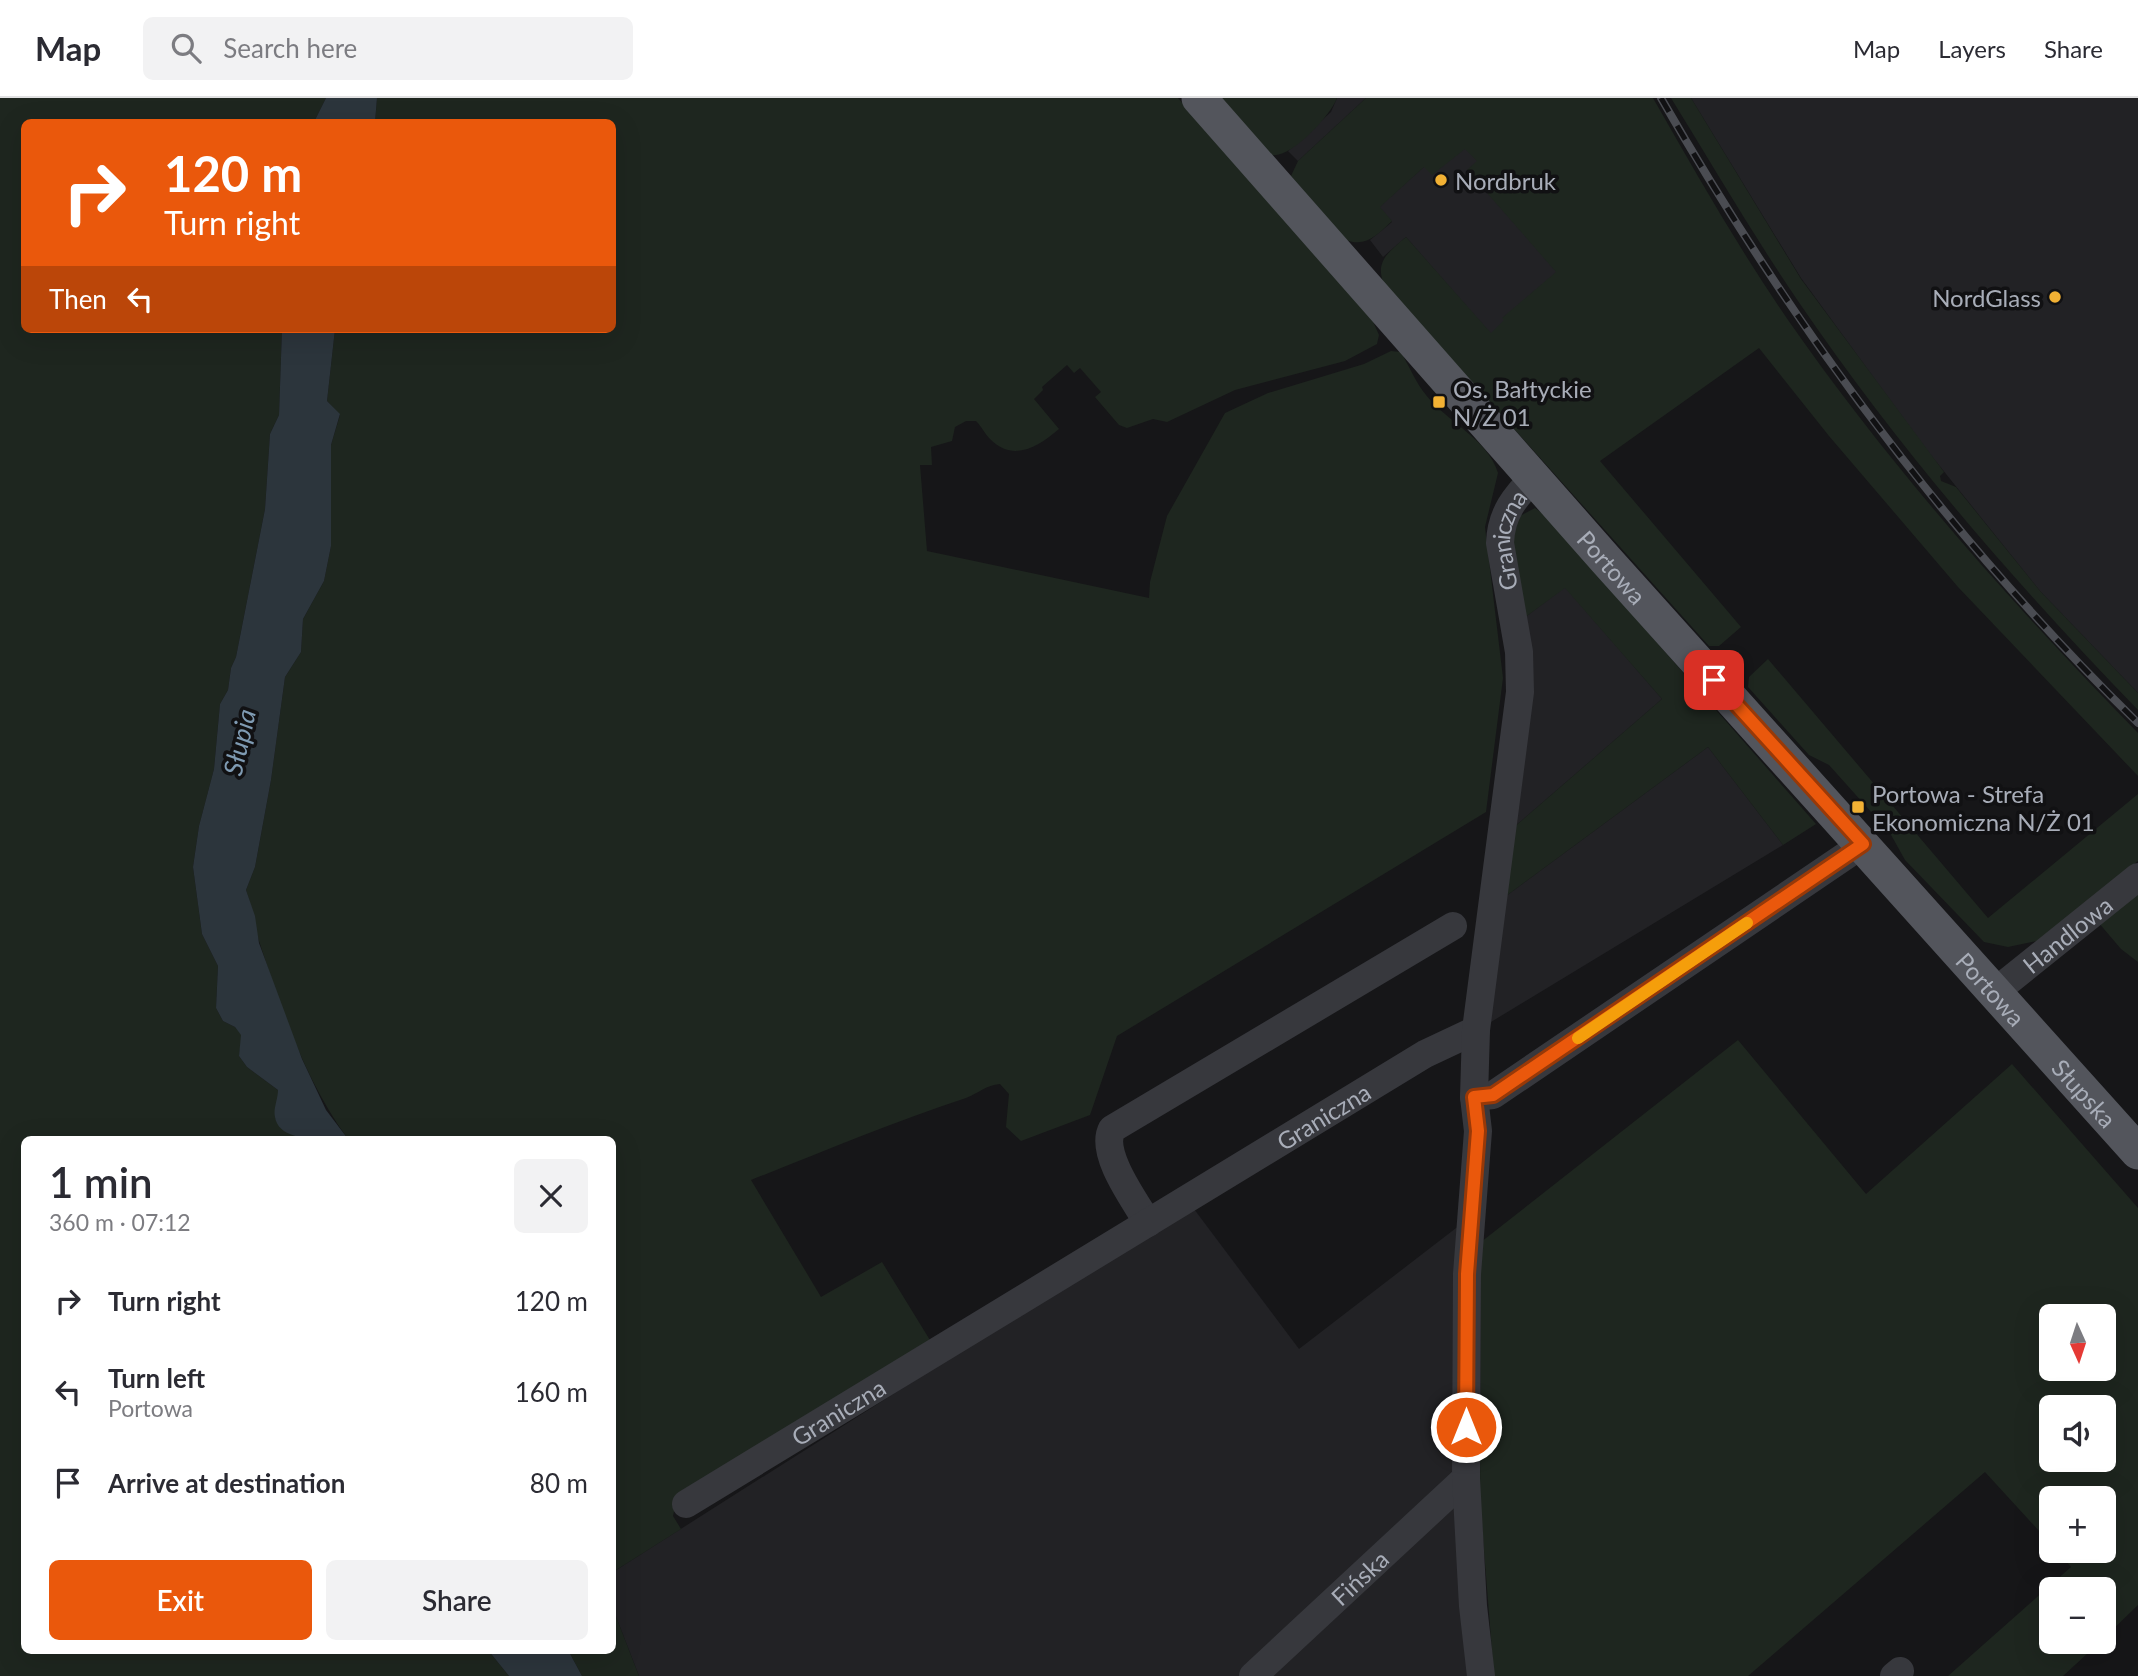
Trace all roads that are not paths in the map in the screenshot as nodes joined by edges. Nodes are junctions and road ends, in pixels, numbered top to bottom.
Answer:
1 (1199, 98) edge
2 (1535, 477) junction
3 (1863, 844) junction
4 (2138, 877) edge
5 (1453, 926) dead end
6 (1996, 991) junction
7 (1476, 1030) junction
8 (2031, 1032) joint
9 (1474, 1097) junction
10 (2138, 1152) edge
11 (1148, 1223) junction
12 (1466, 1478) junction
13 (686, 1504) dead end
14 (1253, 1676) edge
15 (1481, 1676) edge

1 - 2 main road, Portowa
2 - 3 main road, Portowa
2 - 7 street, Graniczna
3 - 6 main road, Portowa
3 - 9 street
4 - 6 street, Handlowa
5 - 11 street
6 - 8 main road, Portowa
7 - 9 street
7 - 11 street, Graniczna
8 - 10 main road, Słupska
9 - 12 street
11 - 13 street, Graniczna
12 - 14 street, Fińska
12 - 15 street

